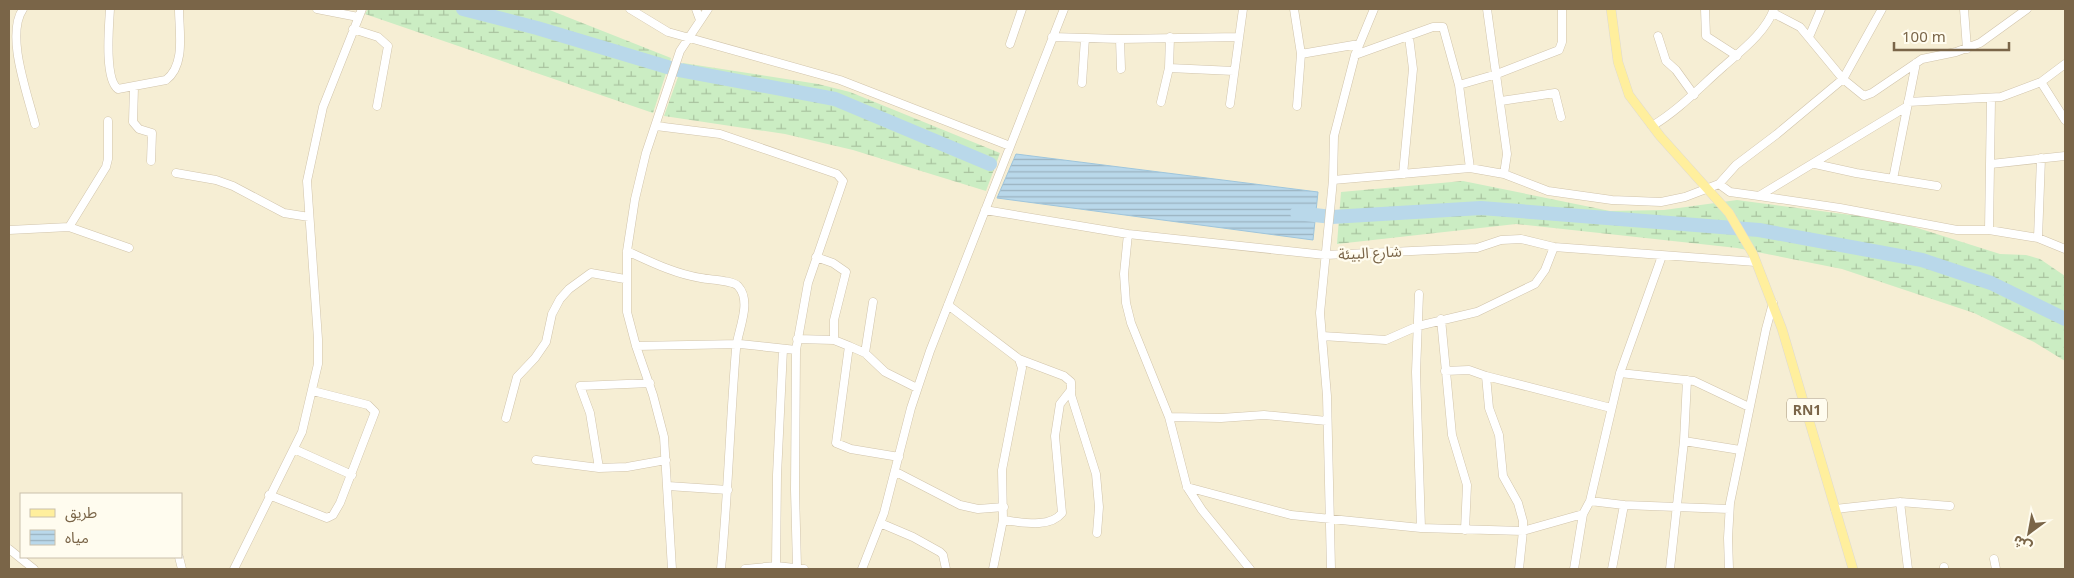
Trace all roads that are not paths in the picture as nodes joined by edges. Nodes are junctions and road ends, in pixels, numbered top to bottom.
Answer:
1 (23, 9) edge
2 (110, 9) edge
3 (180, 9) edge
4 (317, 9) edge
5 (362, 9) edge
6 (630, 9) edge
7 (696, 9) edge
8 (708, 9) edge
9 (1022, 9) edge
10 (1064, 9) edge
11 (1242, 9) edge
12 (1294, 9) edge
13 (1374, 9) edge
14 (1487, 9) edge
15 (1562, 9) edge
16 (1611, 9) edge
17 (1705, 9) edge
18 (1821, 9) edge
19 (1882, 9) edge
20 (1964, 9) edge
21 (2027, 9) edge
22 (1774, 11) edge
23 (358, 17) junction
24 (700, 20) junction
25 (353, 29) junction
26 (1658, 36) dead end
27 (688, 37) junction
28 (1052, 37) junction
29 (1170, 37) junction
30 (1239, 37) junction
31 (1409, 37) junction
32 (1809, 37) junction
33 (1085, 38) junction
34 (1120, 39) junction
35 (1010, 44) dead end
36 (1359, 44) junction
37 (1967, 49) junction
38 (1301, 54) junction
39 (1355, 55) junction
40 (1737, 56) junction
41 (1916, 63) junction
42 (2065, 64) edge
43 (1169, 68) junction
44 (1121, 69) dead end
45 (1234, 70) junction
46 (1497, 74) junction
47 (1843, 79) junction
48 (2041, 82) junction
49 (1082, 83) dead end
50 (1459, 85) junction
51 (134, 87) junction
52 (1694, 94) junction
53 (1991, 99) junction
54 (1501, 101) junction
55 (1161, 102) dead end
56 (1230, 104) dead end
57 (1907, 105) junction
58 (377, 106) dead end
59 (1297, 106) dead end
60 (1561, 117) dead end
61 (2065, 120) edge
62 (108, 121) dead end
63 (35, 124) dead end
64 (656, 126) junction
65 (1652, 126) junction
66 (1010, 146) junction
67 (2065, 156) edge
68 (2041, 158) junction
69 (151, 161) dead end
70 (1814, 164) junction
71 (1990, 164) junction
72 (1470, 168) junction
73 (176, 174) dead end
74 (1402, 174) junction
75 (1504, 174) junction
76 (1893, 179) junction
77 (1333, 180) junction
78 (1719, 184) junction
79 (1937, 186) dead end
80 (1707, 187) junction
81 (1759, 196) junction
82 (985, 210) junction
83 (309, 216) junction
84 (69, 227) junction
85 (9, 230) edge
86 (1989, 230) junction
87 (1128, 234) junction
88 (2038, 238) junction
89 (1554, 247) junction
90 (128, 248) dead end
91 (627, 250) junction
92 (2065, 250) edge
93 (1325, 255) junction
94 (1662, 256) junction
95 (816, 257) junction
96 (1755, 258) junction
97 (625, 279) junction
98 (1419, 294) dead end
99 (873, 302) dead end
100 (1774, 303) junction
101 (948, 306) junction
102 (1441, 319) junction
103 (1418, 326) junction
104 (1322, 336) junction
105 (797, 339) junction
106 (834, 340) junction
107 (736, 344) junction
108 (636, 346) junction
109 (849, 346) junction
110 (783, 348) junction
111 (796, 350) junction
112 (865, 353) junction
113 (1019, 359) junction
114 (1445, 371) junction
115 (1620, 373) junction
116 (1486, 376) junction
117 (1687, 380) junction
118 (650, 383) junction
119 (917, 388) junction
120 (1071, 390) junction
121 (313, 391) junction
122 (1611, 408) junction
123 (1748, 408) junction
124 (506, 418) dead end
125 (1169, 418) junction
126 (1327, 421) junction
127 (1684, 441) junction
128 (294, 449) junction
129 (1740, 450) junction
130 (899, 457) junction
131 (536, 460) dead end
132 (666, 460) junction
133 (599, 468) junction
134 (896, 472) junction
135 (352, 475) junction
136 (668, 486) junction
137 (1187, 487) junction
138 (728, 490) junction
139 (269, 496) junction
140 (1590, 501) junction
141 (1900, 502) junction
142 (1624, 505) junction
143 (1677, 506) junction
144 (1950, 506) dead end
145 (1004, 507) junction
146 (1729, 509) junction
147 (1835, 509) junction
148 (1583, 514) junction
149 (1328, 517) junction
150 (1003, 520) junction
151 (880, 523) junction
152 (1421, 528) junction
153 (1464, 530) junction
154 (1523, 531) junction
155 (1097, 532) dead end
156 (9, 549) edge
157 (20, 558) edge
158 (20, 558) edge
159 (1994, 559) dead end
160 (776, 566) junction
161 (800, 568) edge
162 (34, 569) edge
163 (234, 569) edge
164 (672, 569) edge
165 (721, 569) edge
166 (745, 569) edge
167 (862, 569) edge
168 (946, 569) edge
169 (993, 569) edge
170 (1250, 569) edge
171 (1331, 569) edge
172 (1519, 569) edge
173 (1574, 569) edge
174 (1612, 569) edge
175 (1670, 569) edge
176 (1729, 569) edge
177 (1853, 569) edge
178 (1908, 569) edge
179 (1996, 569) edge

1 - 63 street
2 - 51 street
3 - 51 street
4 - 23 street
5 - 23 street
6 - 27 street
7 - 24 street
8 - 24 street
9 - 35 street
10 - 28 street
11 - 30 street
12 - 38 street
13 - 36 street
14 - 46 street
15 - 46 street
16 - 65 main road, RN1
17 - 40 street
18 - 32 street
19 - 47 street
20 - 37 street
21 - 37 street
22 - 32 street
22 - 40 street
23 - 25 street
24 - 27 street
25 - 58 street
25 - 83 street
26 - 52 street
27 - 64 street
27 - 66 street
28 - 33 street
28 - 66 street
29 - 30 street
29 - 34 street
29 - 43 street
30 - 45 street
31 - 39 street
31 - 50 street
31 - 74 street
32 - 47 street
33 - 34 street
33 - 49 street
34 - 44 street
36 - 38 street
36 - 39 street
37 - 41 street
38 - 59 street
39 - 77 street
40 - 52 street
41 - 47 street
41 - 57 street
42 - 48 street
43 - 45 street
43 - 55 street
45 - 56 street
46 - 50 street
46 - 54 street
47 - 78 street
48 - 53 street
48 - 61 street
50 - 72 street
51 - 69 street
52 - 65 street
53 - 57 street
53 - 71 street
54 - 60 street
54 - 75 street
57 - 70 street
57 - 76 street
62 - 84 street
64 - 91 street
64 - 95 street
65 - 80 main road, RN1
66 - 82 street
67 - 68 street
68 - 71 street
68 - 88 street
70 - 76 street
70 - 81 street
71 - 86 street
72 - 74 street
72 - 75 street
73 - 83 street
74 - 77 street
75 - 80 street
76 - 79 street
77 - 93 street
78 - 80 street
78 - 81 street
80 - 96 main road, RN1
81 - 86 street
82 - 87 street, شارع البيئة
82 - 101 street
83 - 121 street
84 - 85 street
84 - 90 street
86 - 88 street
87 - 93 street, شارع البيئة
87 - 125 street
88 - 92 street
89 - 93 street, شارع البيئة
89 - 94 street, شارع البيئة
89 - 102 street
91 - 97 street
91 - 107 street
93 - 104 street
94 - 96 street, شارع البيئة
94 - 115 street
95 - 105 street
95 - 106 street
96 - 100 main road, RN1
97 - 108 street
97 - 124 street
98 - 103 street
99 - 112 street
100 - 123 street
100 - 147 main road, RN1
101 - 113 street
101 - 119 street
102 - 103 street
102 - 114 street
103 - 104 street
103 - 152 street
104 - 126 street
105 - 106 street
105 - 111 street
106 - 109 street
107 - 108 street
107 - 110 street
107 - 138 street
108 - 118 street
109 - 112 street
109 - 130 street
110 - 111 street
110 - 160 street
111 - 161 street
112 - 119 street
113 - 120 street
113 - 145 street
114 - 116 street
114 - 153 street
115 - 117 street
115 - 122 street
116 - 122 street
116 - 154 street
117 - 123 street
117 - 127 street
118 - 132 street
118 - 133 street
119 - 130 street
120 - 150 street
120 - 155 street
121 - 128 street
121 - 135 street
122 - 140 street
123 - 129 street
125 - 126 street
125 - 137 street
126 - 149 street
127 - 129 street
127 - 143 street
128 - 135 street
128 - 139 street
129 - 146 street
130 - 134 street
131 - 133 street
132 - 133 street
132 - 136 street
134 - 145 street
134 - 151 street
135 - 139 street
136 - 138 street
136 - 164 street
137 - 149 street
137 - 170 street
138 - 165 street
139 - 163 street
140 - 142 street
140 - 148 street
141 - 144 street
141 - 147 street
141 - 178 street
142 - 143 street
142 - 174 street
143 - 146 street
143 - 175 street
145 - 150 street
146 - 176 street
147 - 177 main road, RN1
148 - 154 street
148 - 173 street
149 - 152 street
149 - 171 street
150 - 169 street
151 - 167 street
151 - 168 street
152 - 153 street
153 - 154 street
154 - 172 street
156 - 158 street
157 - 162 street
159 - 179 street
160 - 161 street
160 - 166 street

